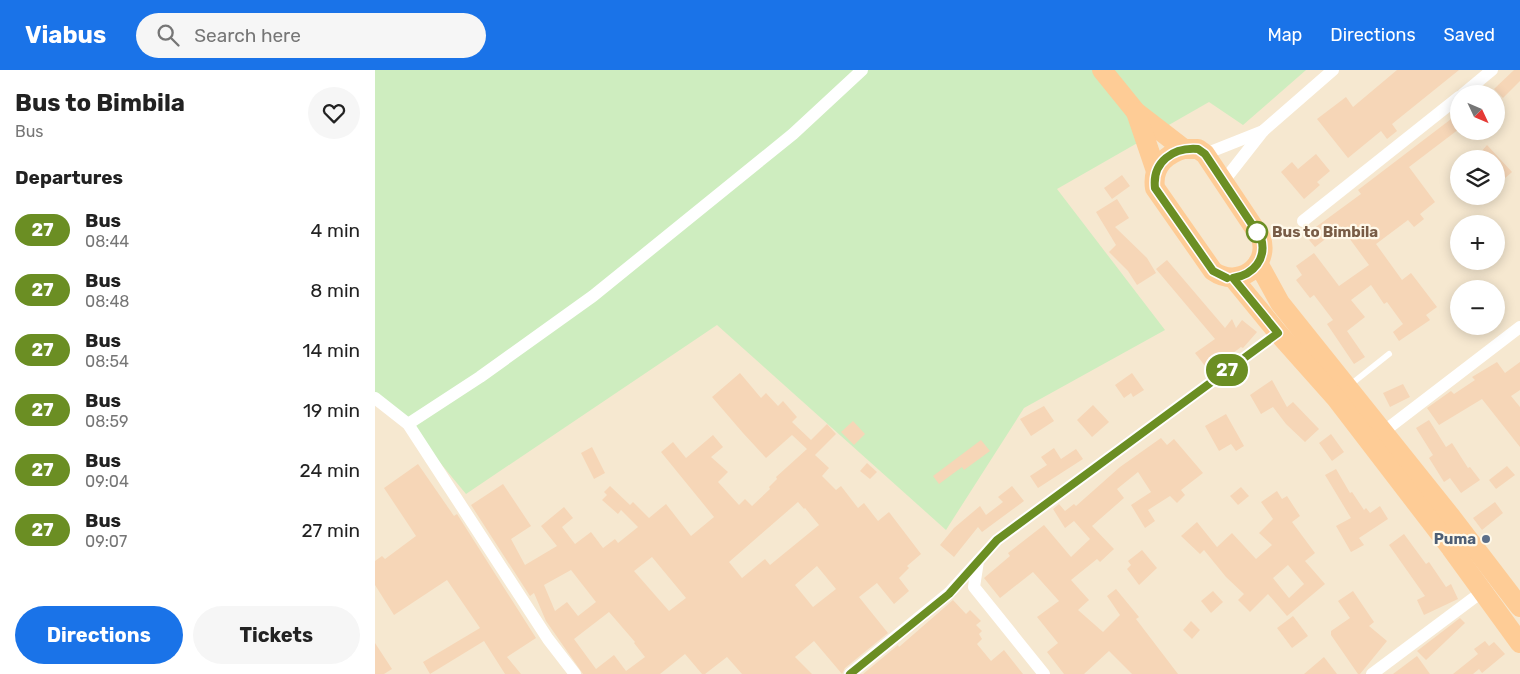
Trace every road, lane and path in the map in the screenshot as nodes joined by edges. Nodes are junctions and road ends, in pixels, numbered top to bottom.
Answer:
1 (862, 70) edge
2 (1102, 70) edge
3 (1333, 70) edge
4 (1492, 70) edge
5 (1474, 85) edge
6 (1450, 104) edge
7 (1136, 112) junction
8 (1263, 131) junction
9 (1184, 149) junction
10 (1205, 154) junction
11 (1156, 171) junction
12 (1223, 182) junction
13 (1303, 221) dead end
14 (1258, 264) junction
15 (1233, 278) junction
16 (1520, 327) edge
17 (1278, 333) junction
18 (1389, 354) dead end
19 (1347, 387) junction
20 (375, 398) edge
21 (409, 424) junction
22 (1383, 432) junction
23 (978, 561) junction
24 (1483, 591) junction
25 (1520, 607) edge
26 (1520, 643) edge
27 (575, 674) edge
28 (850, 674) edge
29 (1044, 674) edge
30 (1372, 674) edge

1 - 21 street
2 - 7 highway
3 - 8 street
4 - 5 street
6 - 13 street
7 - 9 highway
7 - 11 highway
8 - 10 street
8 - 12 street
9 - 10 highway
9 - 11 highway
10 - 12 highway
11 - 15 highway
12 - 14 highway
14 - 15 highway
14 - 19 highway
15 - 17 highway
16 - 22 street
17 - 23 street
17 - 24 highway
18 - 19 lane
19 - 22 highway
20 - 21 street
21 - 27 street
22 - 25 highway
23 - 28 street
23 - 29 street
24 - 26 highway
24 - 30 street

